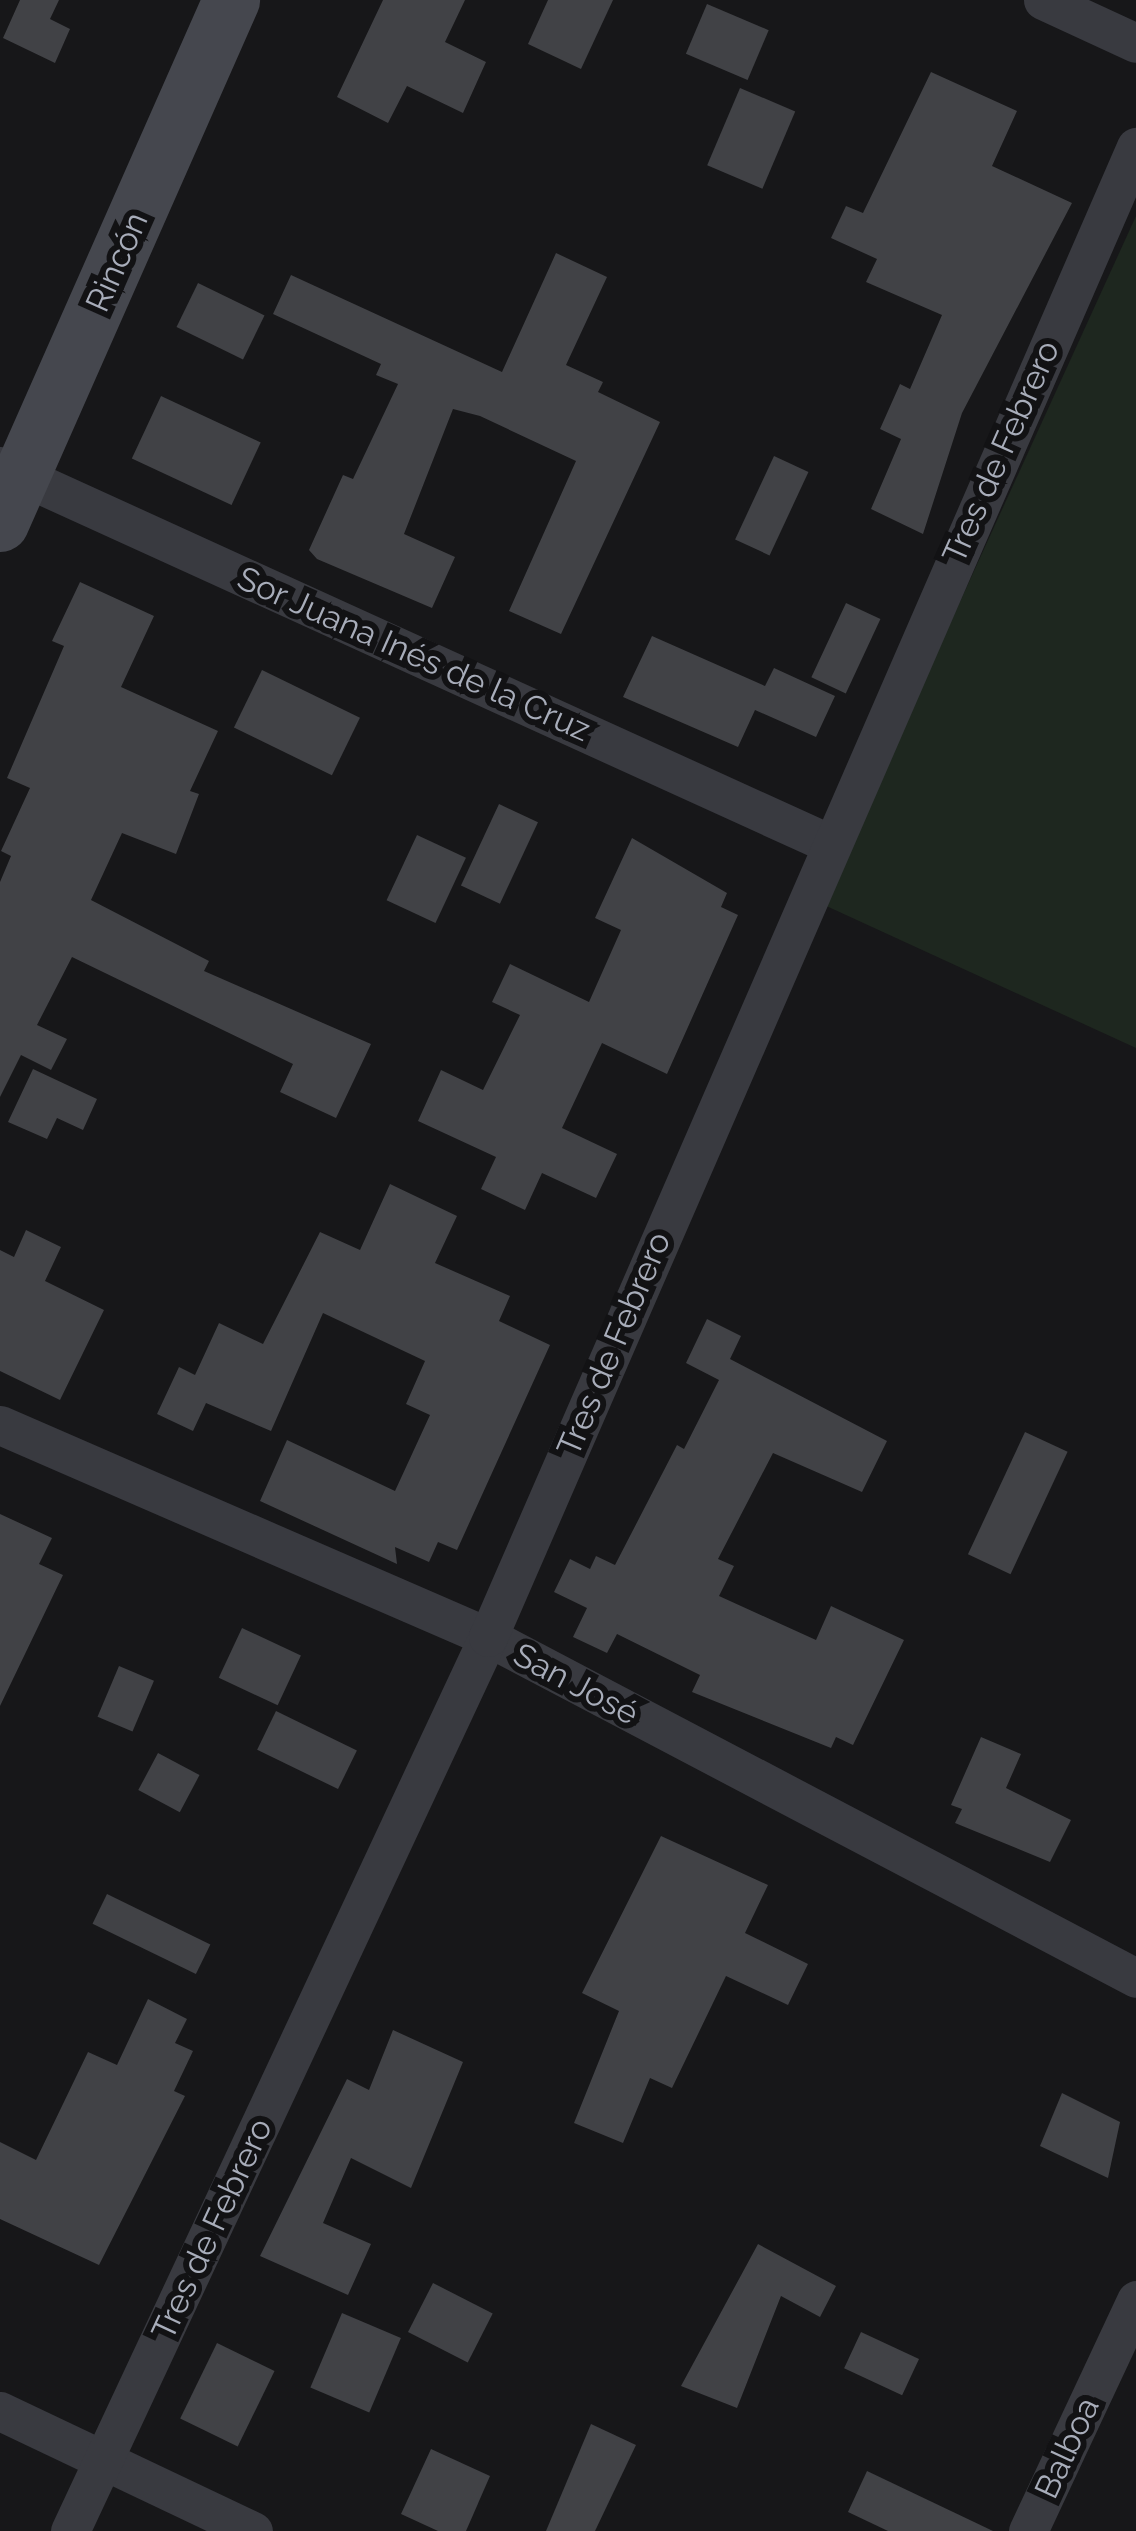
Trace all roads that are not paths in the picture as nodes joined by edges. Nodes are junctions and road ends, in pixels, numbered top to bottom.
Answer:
1 (231, 0) edge
2 (1043, 0) edge
3 (1136, 43) edge
4 (1136, 146) edge
5 (7, 488) edge
6 (828, 843) junction
7 (0, 1425) edge
8 (488, 1637) junction
9 (1136, 1978) edge
10 (1136, 2300) edge
11 (0, 2411) edge
12 (104, 2461) junction
13 (70, 2531) edge
14 (253, 2531) edge
15 (1028, 2531) edge

1 - 5 street, Rincón
2 - 3 street
4 - 6 street, Tres de Febrero
5 - 6 street, Sor Juana Inés de la Cruz
6 - 8 street, Tres de Febrero
7 - 8 street, San José
8 - 9 street, San José
8 - 12 street, Tres de Febrero
10 - 15 street, Balboa
11 - 12 street
12 - 13 street, Tres de Febrero
12 - 14 street

